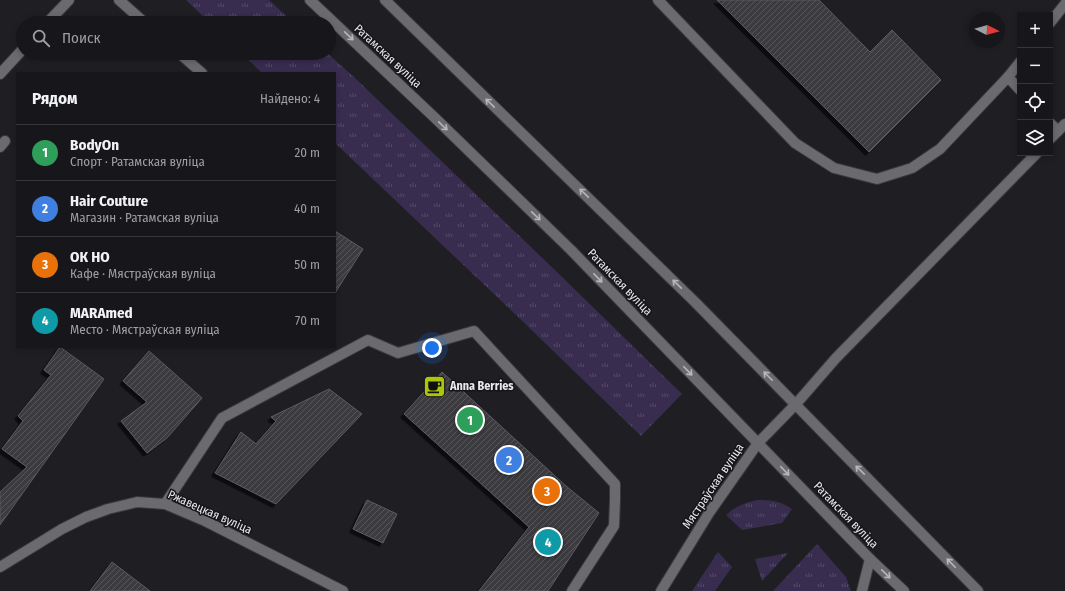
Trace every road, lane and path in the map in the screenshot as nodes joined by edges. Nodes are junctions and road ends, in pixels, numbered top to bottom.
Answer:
1 (69, 0) edge
2 (119, 0) edge
3 (310, 0) edge
4 (385, 0) edge
5 (658, 0) edge
6 (1065, 4) edge
7 (54, 16) edge
8 (137, 16) edge
9 (327, 16) edge
10 (1053, 19) edge
11 (336, 25) edge
12 (16, 57) edge
13 (187, 60) edge
14 (1017, 66) edge
15 (201, 72) edge
16 (0, 74) edge
17 (1008, 77) junction
18 (1017, 87) edge
19 (1065, 124) edge
20 (1053, 126) edge
21 (1058, 132) junction
22 (1053, 136) edge
23 (1034, 156) edge
24 (796, 404) junction
25 (758, 443) junction
26 (165, 504) junction
27 (870, 559) junction
28 (0, 567) edge
29 (343, 591) edge
30 (572, 591) edge
31 (661, 591) edge
32 (862, 591) edge
33 (904, 591) edge
34 (978, 591) edge

1 - 7 main road
2 - 8 main road
3 -> 9 main road, Ратамская вуліца
24 -> 4 main road
5 - 17 main road
6 - 10 main road
11 -> 25 main road, Ратамская вуліца
12 - 16 main road
13 - 15 main road
14 - 17 main road
17 - 18 main road
19 - 21 main road
20 - 21 main road
21 - 22 main road
23 - 24 main road, Мястраўская вуліца
24 - 25 main road, Мястраўская вуліца
34 -> 24 main road
25 -> 27 main road, Ратамская вуліца
25 - 31 main road, Мястраўская вуліца
26 - 28 main road, Ржавецкая вуліца
26 - 29 main road, Ржавецкая вуліца
26 - 30 main road
27 - 32 main road
27 -> 33 main road, Ратамская вуліца

